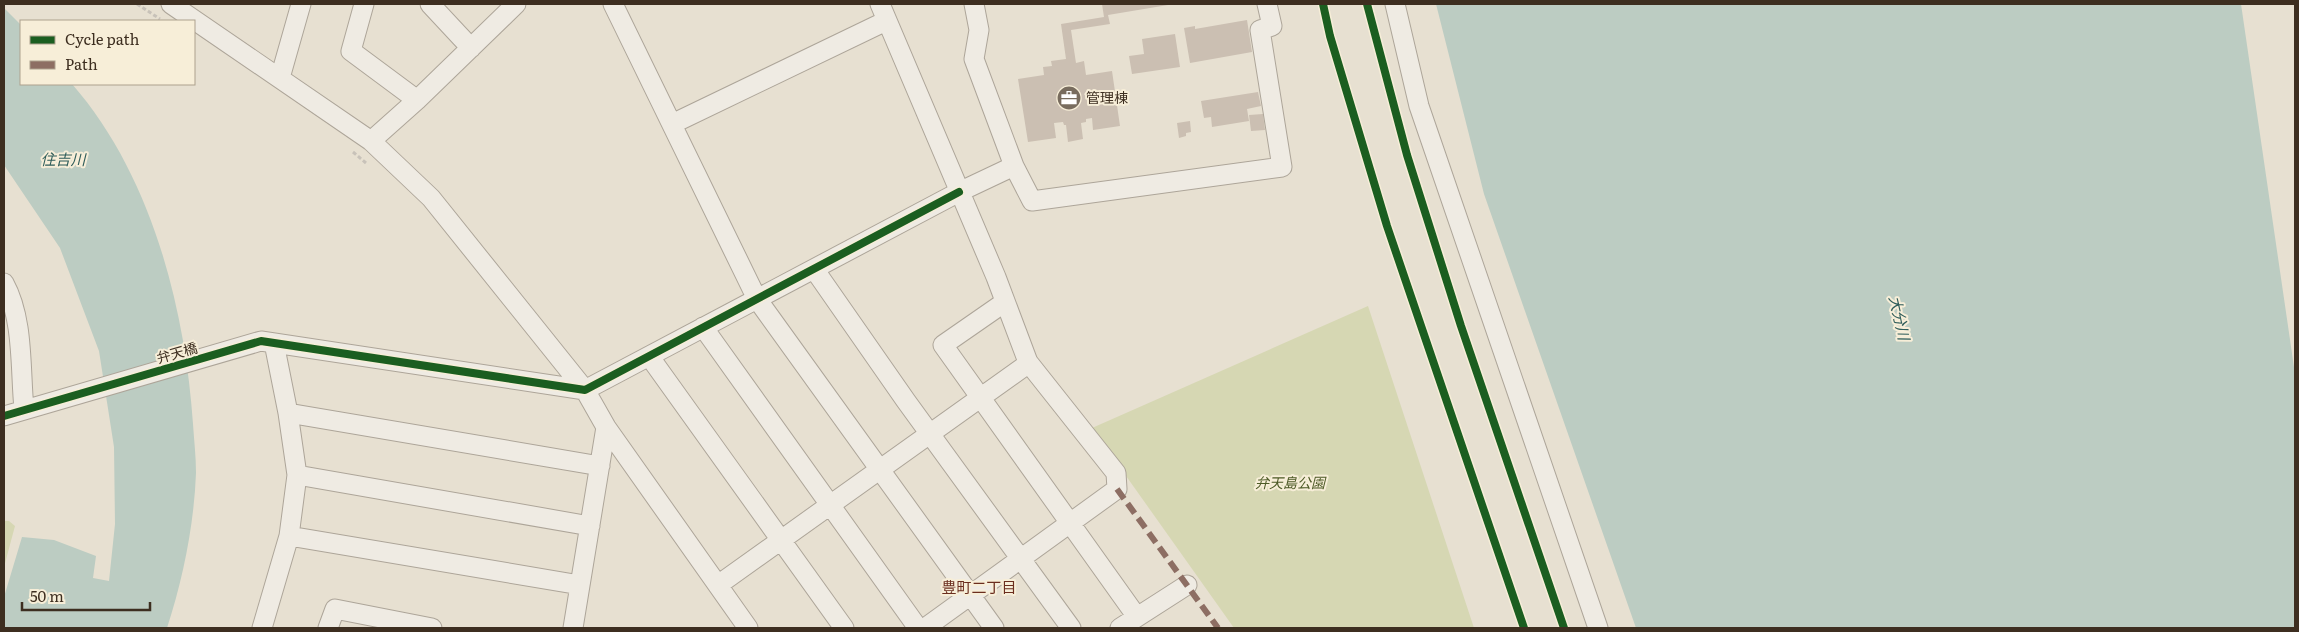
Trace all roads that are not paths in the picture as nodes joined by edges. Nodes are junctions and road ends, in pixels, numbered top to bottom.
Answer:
1 (171, 4) edge
2 (301, 4) edge
3 (364, 4) edge
4 (430, 4) edge
5 (516, 4) edge
6 (613, 4) edge
7 (974, 4) edge
8 (1268, 4) edge
9 (1395, 4) edge
10 (883, 12) edge
11 (195, 20) edge
12 (195, 20) edge
13 (471, 48) junction
14 (280, 78) junction
15 (417, 100) junction
16 (672, 124) junction
17 (371, 141) junction
18 (1014, 166) junction
19 (959, 192) junction
20 (814, 269) junction
21 (4, 283) edge
22 (757, 299) junction
23 (1005, 302) junction
24 (703, 327) junction
25 (268, 342) junction
26 (649, 356) junction
27 (1029, 363) junction
28 (585, 390) junction
29 (981, 398) junction
30 (24, 409) junction
31 (288, 413) junction
32 (4, 416) edge
33 (606, 427) junction
34 (930, 434) junction
35 (600, 466) junction
36 (880, 470) junction
37 (297, 475) junction
38 (830, 505) junction
39 (1071, 523) junction
40 (590, 526) junction
41 (289, 536) junction
42 (781, 540) junction
43 (1021, 559) junction
44 (580, 585) junction
45 (718, 585) junction
46 (1187, 585) dead end
47 (970, 595) junction
48 (1137, 617) junction
49 (266, 627) edge
50 (328, 628) edge
51 (432, 628) edge
52 (573, 628) edge
53 (748, 628) edge
54 (844, 628) edge
55 (918, 628) edge
56 (925, 628) edge
57 (994, 628) edge
58 (1071, 628) edge
59 (1120, 628) edge
60 (1598, 628) edge

1 - 12 street
2 - 14 street
3 - 15 street
4 - 13 street
5 - 13 street
6 - 16 street
7 - 18 street
8 - 18 street
9 - 60 street
10 - 16 street
10 - 19 street
11 - 14 street
13 - 15 street
14 - 17 street
15 - 17 street
16 - 22 street
17 - 28 street
18 - 19 street
19 - 20 street
19 - 23 street
20 - 22 street
20 - 34 street
21 - 30 street
22 - 24 street
22 - 36 street
23 - 27 street
23 - 29 street
24 - 26 street
24 - 38 street
25 - 28 street
25 - 30 street, 弁天橋
25 - 31 street
26 - 28 street
26 - 42 street
27 - 29 street
27 - 39 street
28 - 33 street
29 - 34 street
29 - 39 street
30 - 32 street, 弁天橋
31 - 35 street
31 - 37 street
33 - 35 street
33 - 45 street
34 - 36 street
34 - 43 street
35 - 40 street
36 - 38 street
36 - 47 street
37 - 40 street
37 - 41 street
38 - 42 street
38 - 55 street
39 - 43 street
39 - 48 street
40 - 44 street
41 - 44 street
41 - 49 street
42 - 45 street
42 - 54 street
43 - 47 street
43 - 58 street
44 - 52 street
45 - 53 street
46 - 48 street
47 - 56 street
47 - 57 street
48 - 59 street
50 - 51 street

